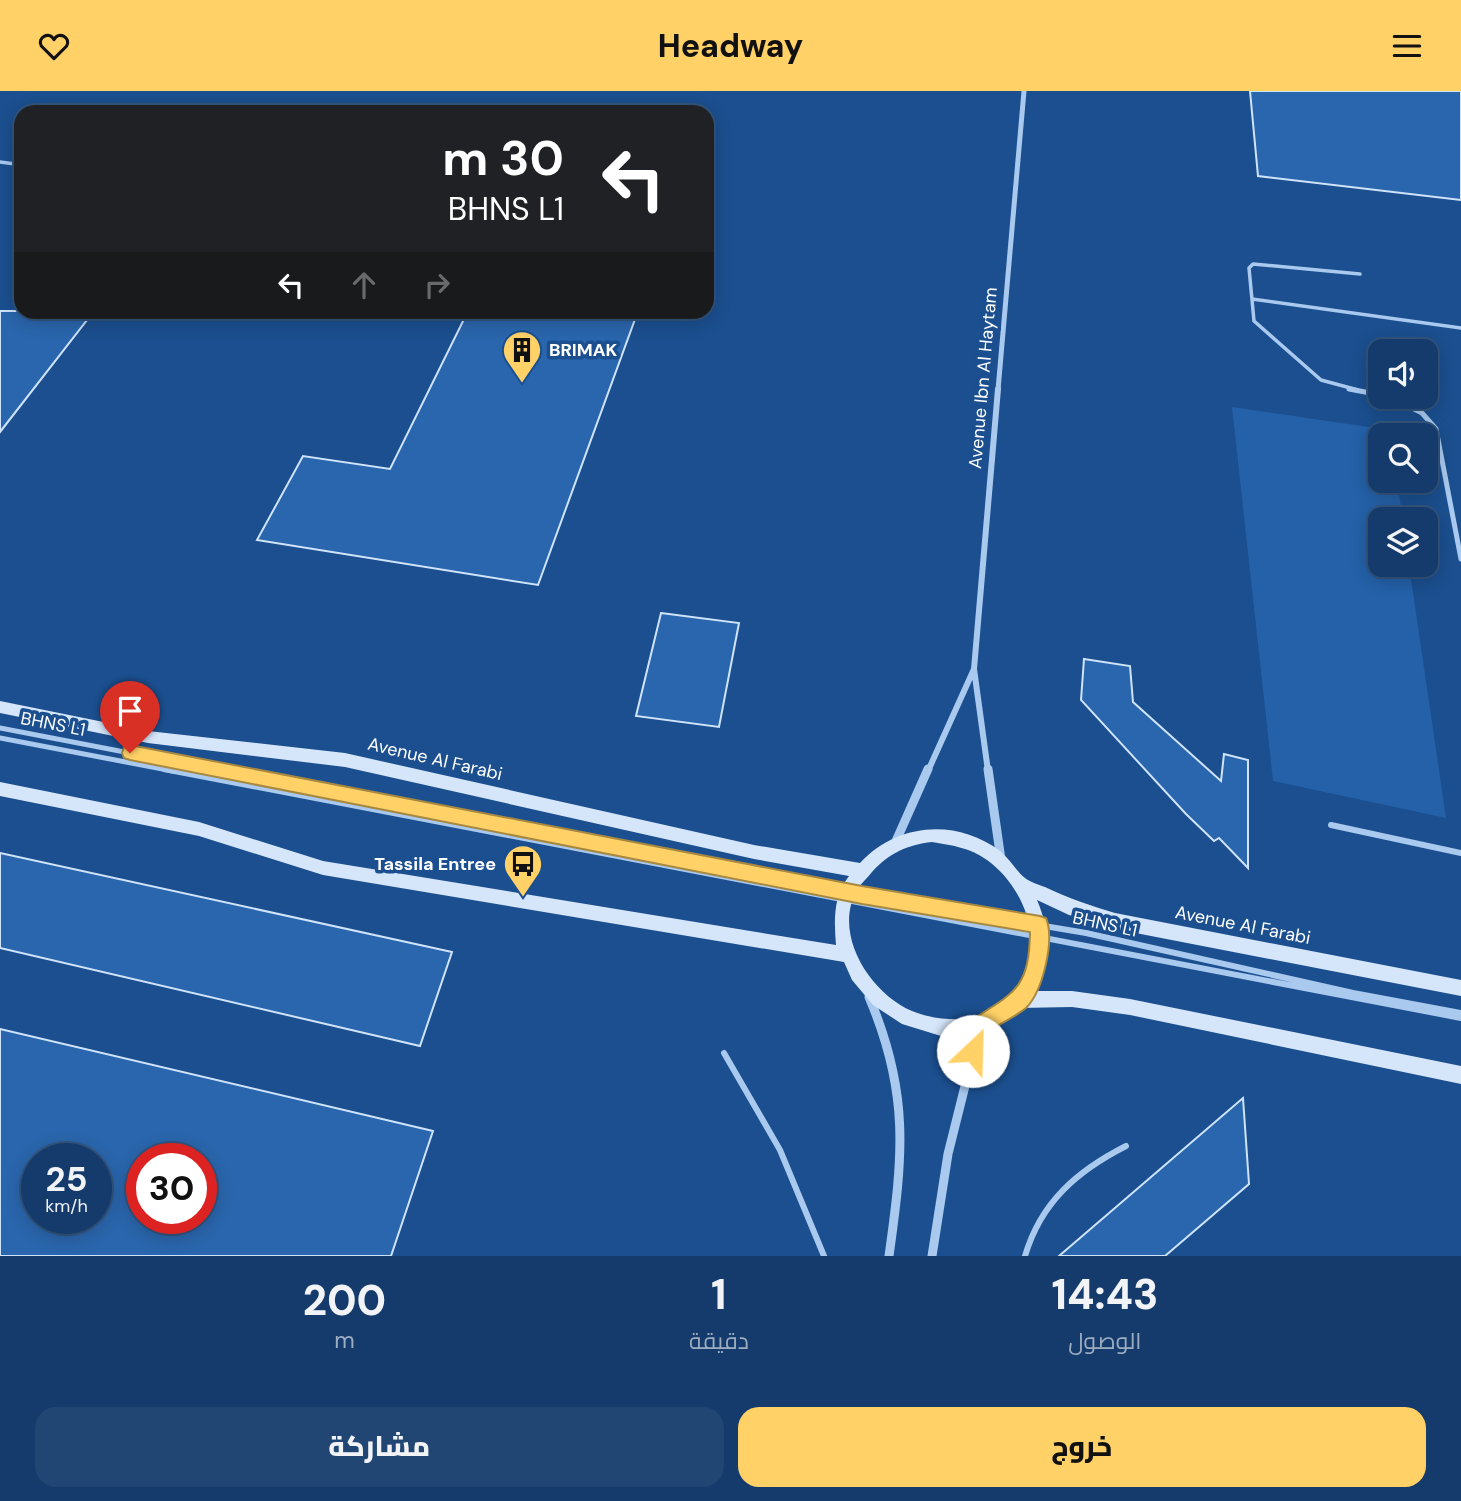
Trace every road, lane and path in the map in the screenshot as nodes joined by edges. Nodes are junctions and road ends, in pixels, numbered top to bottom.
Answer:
1 (1024, 91) edge
2 (1360, 274) dead end
3 (1252, 299) junction
4 (1461, 328) edge
5 (1368, 392) edge
6 (1419, 409) edge
7 (1461, 559) edge
8 (974, 669) junction
9 (0, 707) edge
10 (0, 728) edge
11 (0, 738) edge
12 (0, 789) edge
13 (1331, 825) dead end
14 (896, 841) junction
15 (1461, 852) edge
16 (1001, 861) junction
17 (859, 870) junction
18 (1023, 885) junction
19 (846, 896) junction
20 (1040, 930) junction
21 (848, 955) junction
22 (862, 983) junction
23 (1461, 988) edge
24 (1020, 1000) junction
25 (1461, 1016) edge
26 (980, 1025) junction
27 (724, 1053) dead end
28 (1461, 1075) edge
29 (1126, 1146) dead end
30 (824, 1256) edge
31 (889, 1256) edge
32 (932, 1256) edge
33 (1024, 1256) edge

1 - 8 street, Avenue Ibn Al Haytam
2 - 3 lane
3 - 4 lane
3 - 5 lane
6 - 7 lane
8 - 14 street, Avenue Ibn Al Haytam
8 - 16 street, Avenue Ibn Al Haytam
9 - 17 street, Avenue Al Farabi
10 - 19 lane, BHNS L1
11 - 19 lane, BHNS L1
12 - 21 street
13 - 15 lane
14 - 16 street
14 - 17 street
16 - 18 street
17 - 19 street
18 - 20 street
18 - 23 street, Avenue Al Farabi
19 - 20 lane, BHNS L1
19 - 21 street
20 - 24 street
20 - 25 lane, BHNS L1
21 - 22 street
22 - 26 street
22 - 31 street
24 - 26 street
24 - 28 street
26 - 32 street
27 - 30 lane
29 - 33 lane

